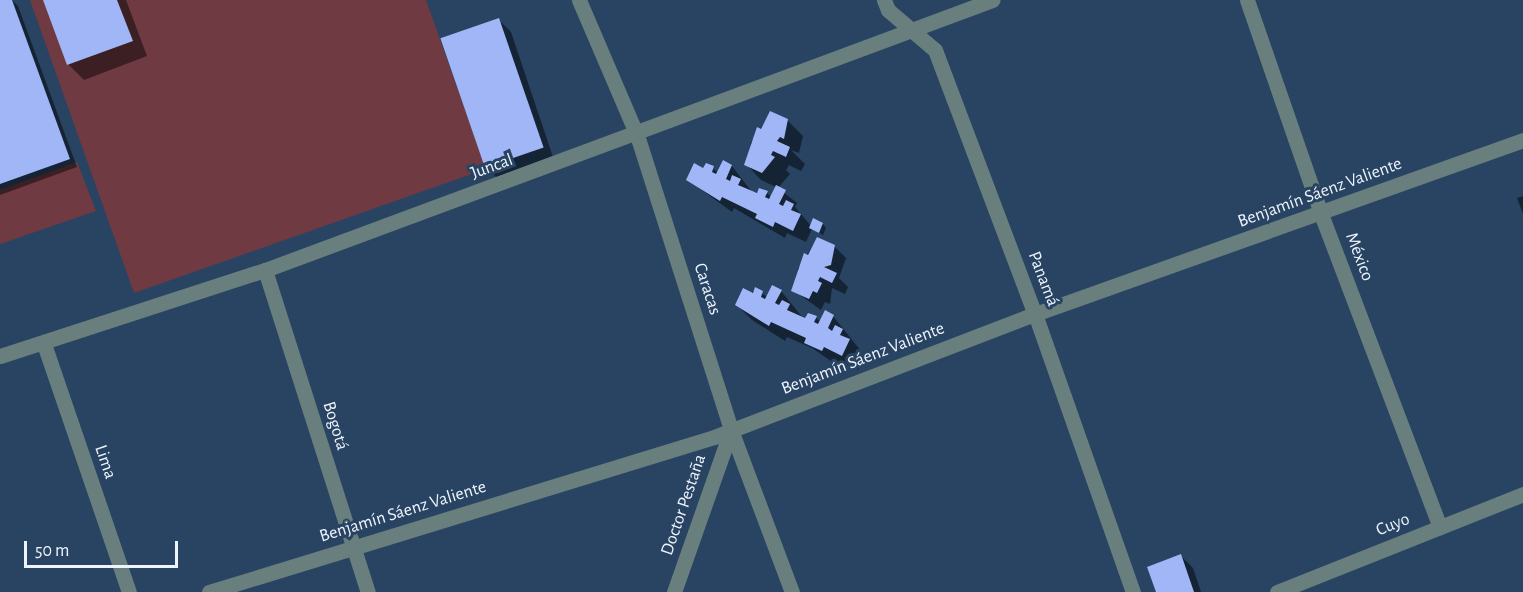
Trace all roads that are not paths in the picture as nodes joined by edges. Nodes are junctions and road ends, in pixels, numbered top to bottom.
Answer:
1 (579, 0) edge
2 (884, 0) edge
3 (992, 0) edge
4 (1246, 0) edge
5 (910, 28) junction
6 (637, 135) junction
7 (1523, 141) edge
8 (1321, 214) junction
9 (266, 270) junction
10 (1035, 314) junction
11 (44, 344) junction
12 (0, 356) edge
13 (731, 430) junction
14 (1523, 494) edge
15 (1440, 527) junction
16 (352, 548) junction
17 (129, 592) edge
18 (209, 592) edge
19 (368, 592) edge
20 (674, 592) edge
21 (792, 592) edge
22 (1133, 592) edge
23 (1277, 592) edge

1 - 6 street, Caracas
2 - 5 street, Panamá
3 - 5 street, Juncal
4 - 8 street, México
5 - 6 street, Juncal
5 - 10 street, Panamá
6 - 9 street, Juncal
6 - 13 street, Caracas
7 - 8 street, Benjamín Sáenz Valiente
8 - 10 street, Benjamín Sáenz Valiente
8 - 15 street, México
9 - 11 street, Juncal
9 - 16 street, Bogotá
10 - 13 street, Benjamín Sáenz Valiente
10 - 22 street, Panamá
11 - 12 street, Juncal
11 - 17 street, Lima
13 - 16 street, Benjamín Sáenz Valiente
13 - 20 street, Doctor Pestaña
13 - 21 street, Caracas
14 - 15 street, Cuyo
15 - 23 street, Cuyo
16 - 18 street, Benjamín Sáenz Valiente
16 - 19 street, Bogotá

